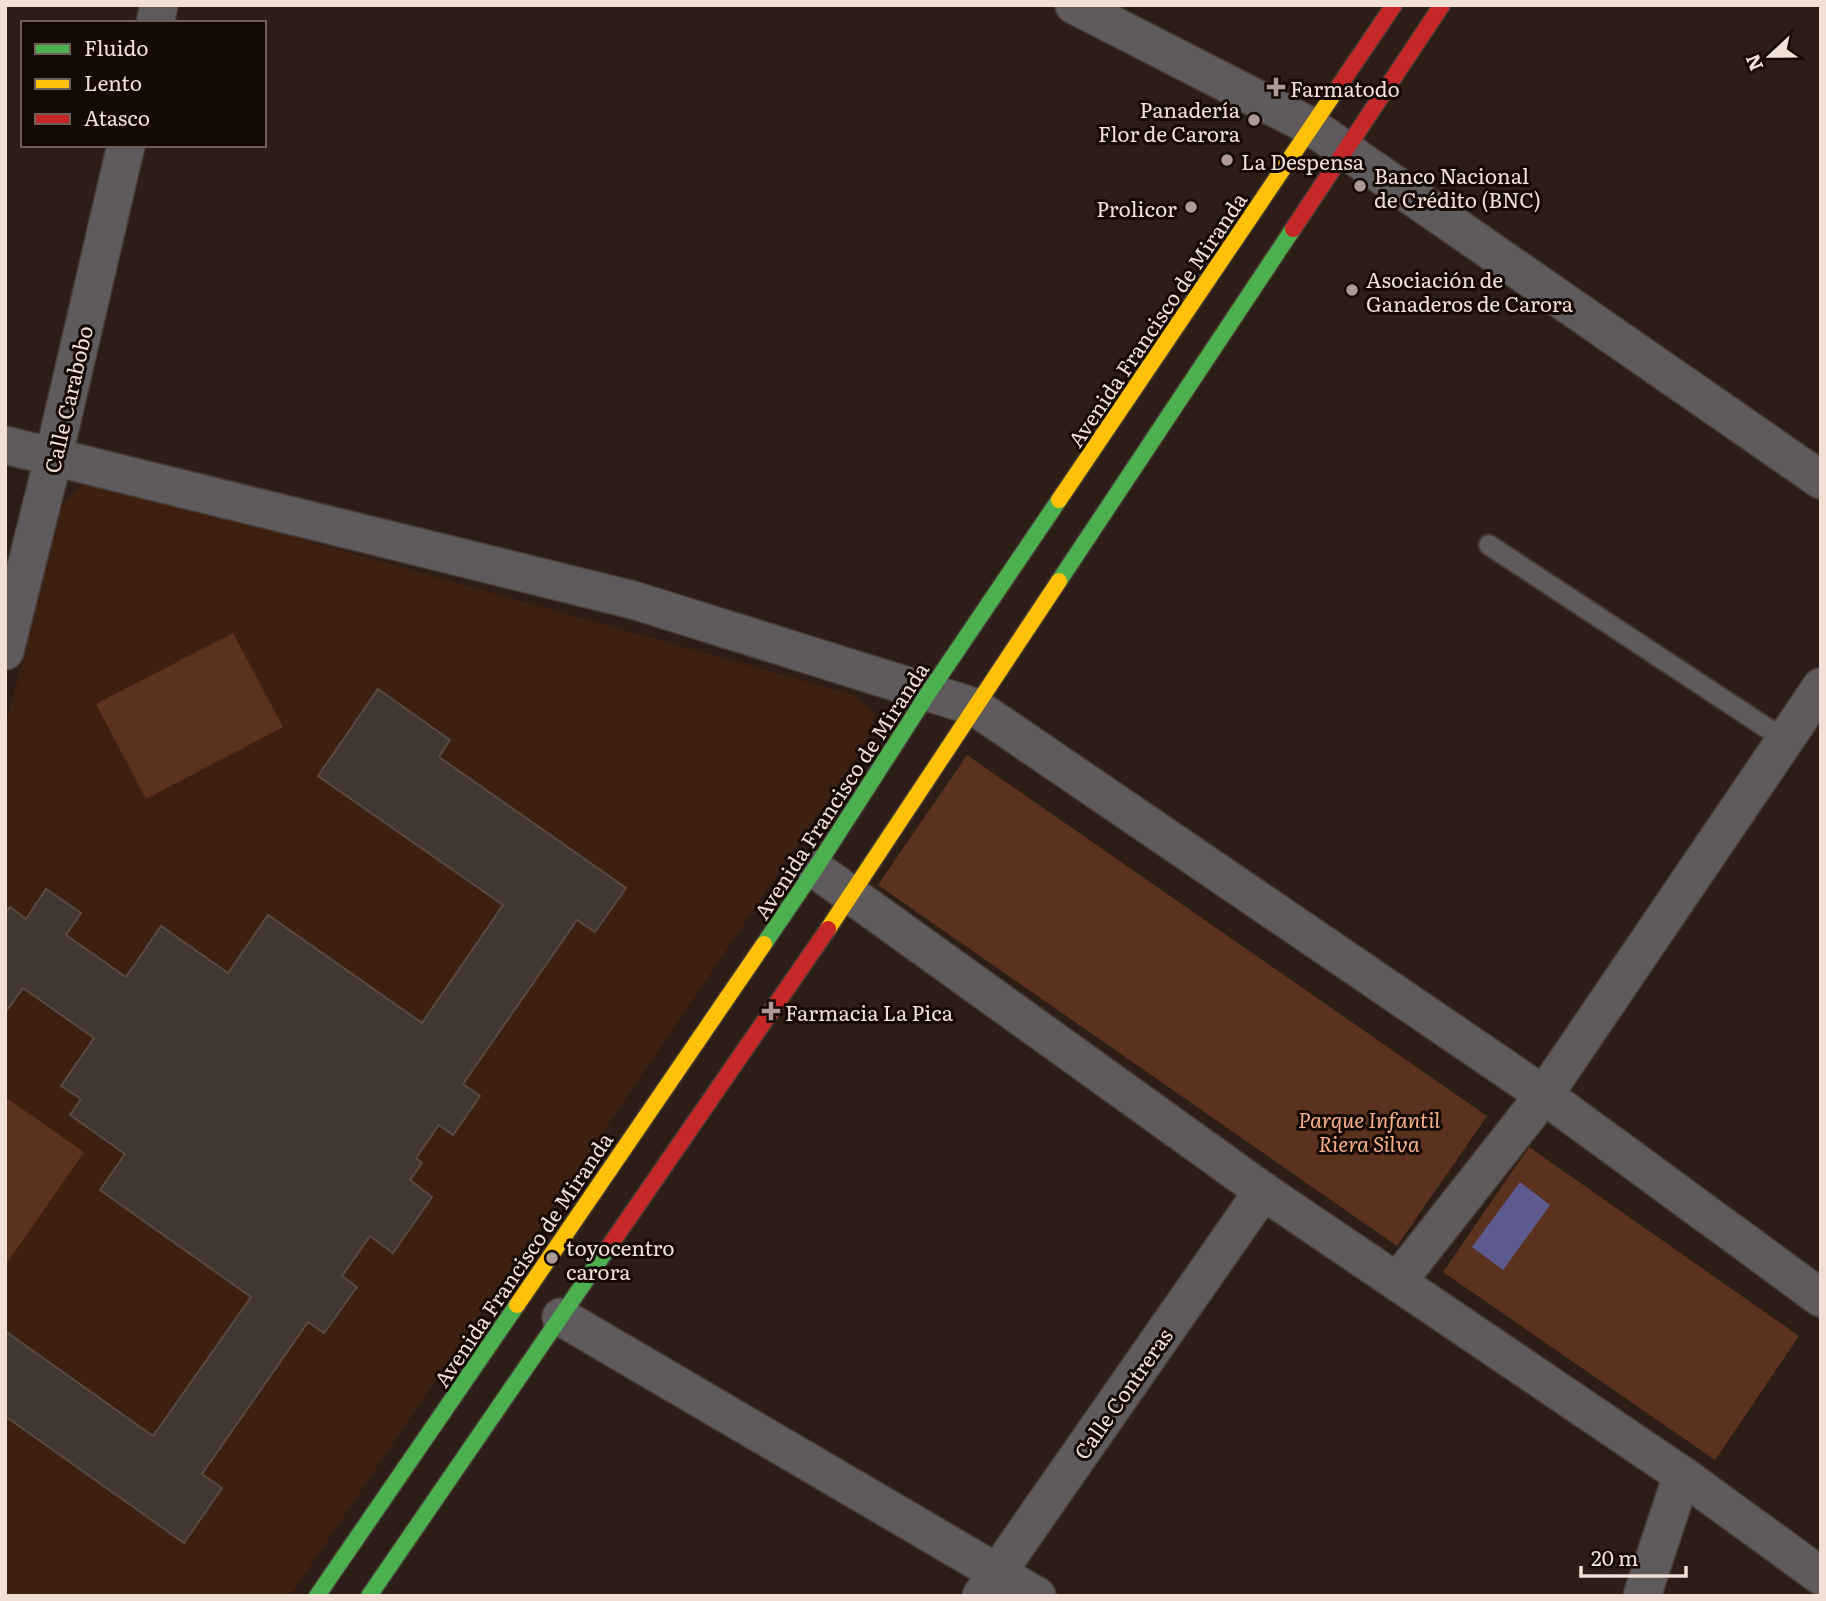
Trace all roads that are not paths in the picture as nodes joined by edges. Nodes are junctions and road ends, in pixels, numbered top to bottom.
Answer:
1 (1074, 5) edge
2 (1394, 5) edge
3 (1442, 5) edge
4 (1312, 127) junction
5 (126, 147) edge
6 (1346, 150) junction
7 (5, 445) edge
8 (53, 458) junction
9 (1821, 480) edge
10 (1489, 545) dead end
11 (5, 652) edge
12 (1821, 687) edge
13 (929, 692) junction
14 (975, 707) junction
15 (1785, 740) junction
16 (815, 869) junction
17 (850, 896) junction
18 (1544, 1096) junction
19 (1263, 1191) junction
20 (1397, 1282) junction
21 (1821, 1298) edge
22 (561, 1317) junction
23 (1682, 1475) junction
24 (1821, 1576) edge
25 (989, 1584) edge
26 (317, 1596) edge
27 (369, 1596) edge
28 (1037, 1596) edge
29 (1642, 1596) edge

1 - 4 street
2 - 4 main road, Avenida Francisco de Miranda
3 - 6 main road
4 - 6 street
4 - 13 main road, Avenida Francisco de Miranda
5 - 8 street, Calle Carabobo
6 - 9 street
6 - 14 main road
7 - 8 street
8 - 11 street, Calle Carabobo
8 - 13 street
10 - 15 lane
12 - 15 street
13 - 14 street
13 - 16 main road, Avenida Francisco de Miranda
14 - 17 main road
14 - 18 street
15 - 18 street
16 - 17 street
16 - 26 main road, Avenida Francisco de Miranda
17 - 19 street
17 - 22 main road
18 - 20 street
18 - 21 street
19 - 20 street
19 - 25 street, Calle Contreras
20 - 23 street
22 - 25 street
22 - 27 main road
23 - 24 street
23 - 29 street
25 - 28 street

